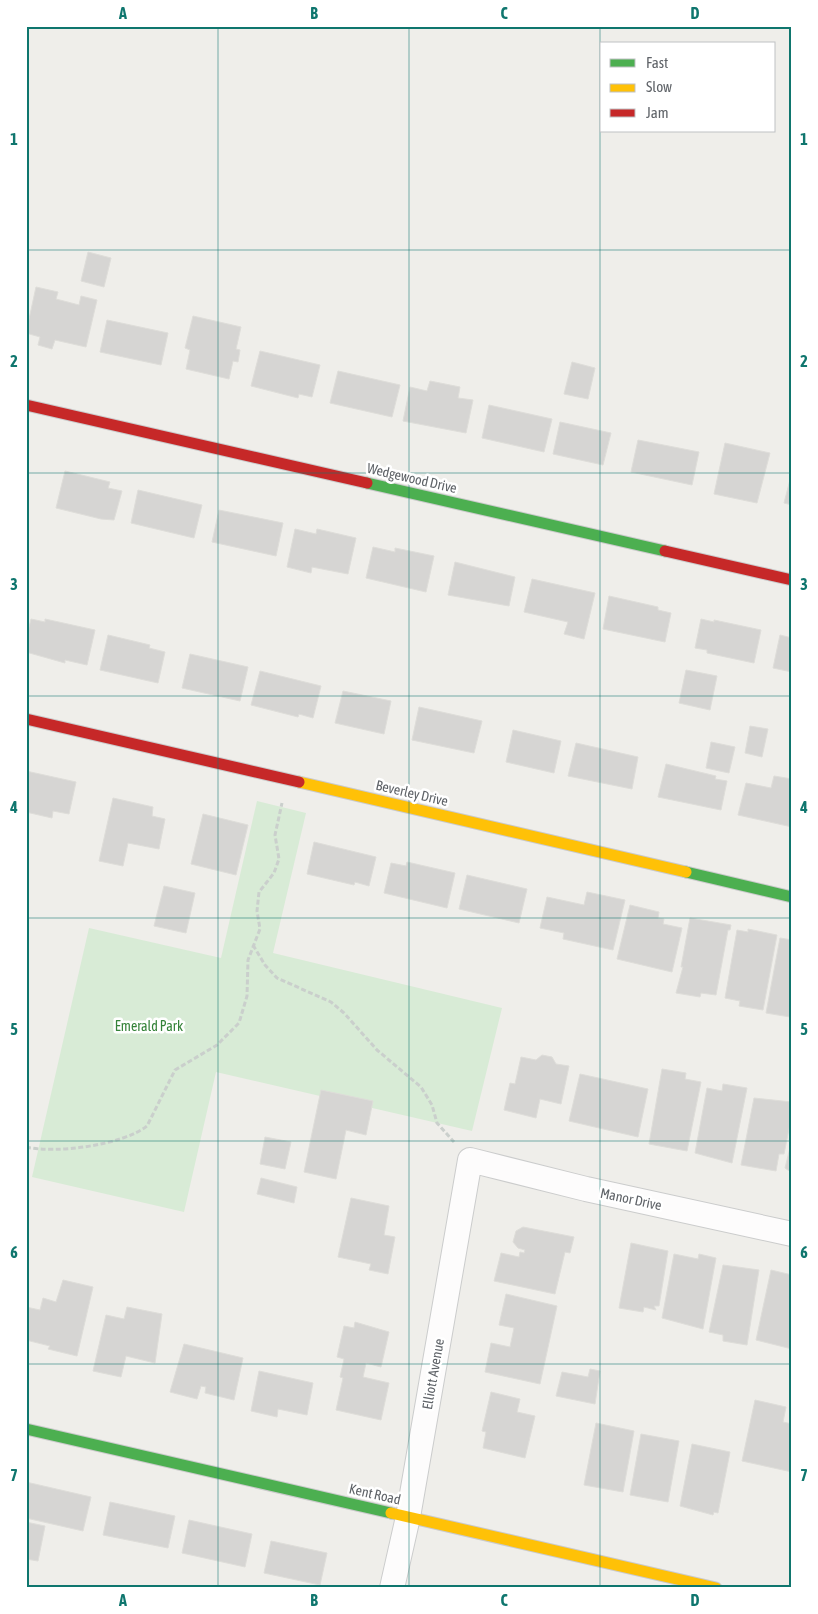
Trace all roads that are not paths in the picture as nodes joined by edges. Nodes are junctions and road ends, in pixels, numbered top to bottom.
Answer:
1 (27, 408) edge
2 (792, 580) edge
3 (26, 719) edge
4 (792, 897) edge
5 (470, 1160) joint
6 (792, 1234) edge
7 (26, 1430) edge
8 (408, 1517) junction
9 (392, 1588) edge
10 (716, 1588) edge

1 - 2 street, Wedgewood Drive
3 - 4 street, Beverley Drive
5 - 6 street, Manor Drive
5 - 8 street, Elliott Avenue
7 - 8 street, Kent Road
8 - 9 street, Elliott Avenue
8 - 10 street, Kent Road

